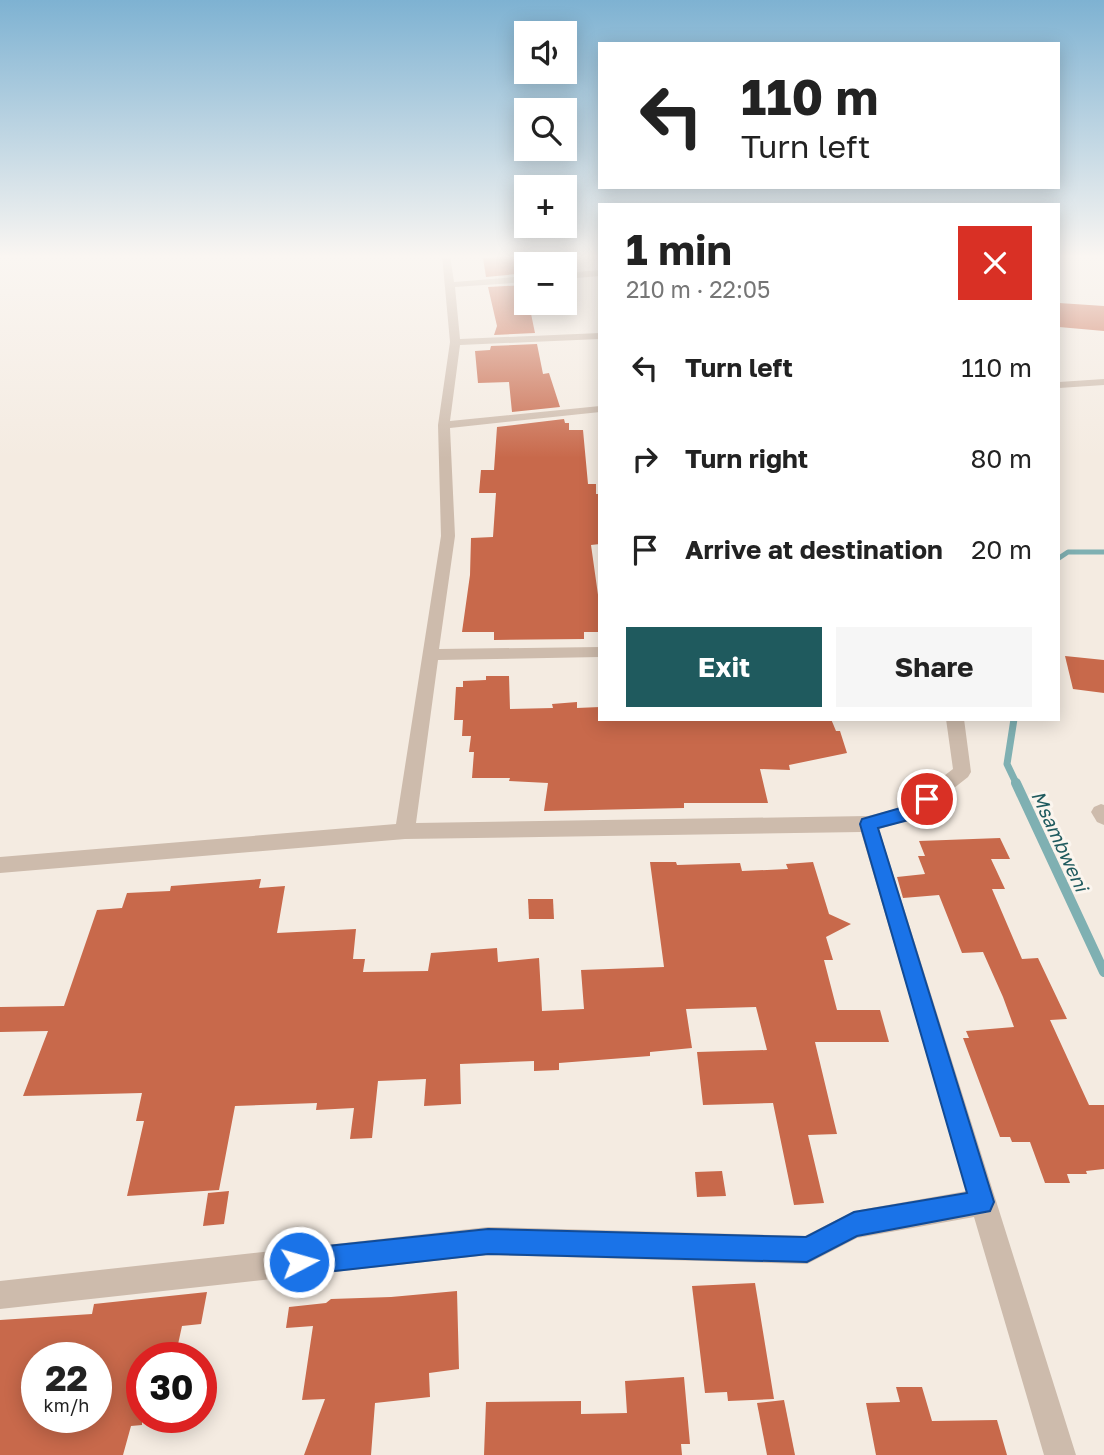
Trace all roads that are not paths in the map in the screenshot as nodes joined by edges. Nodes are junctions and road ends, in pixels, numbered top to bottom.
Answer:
1 (453, 323) edge
2 (598, 336) edge
3 (455, 342) junction
4 (1104, 382) edge
5 (1060, 386) edge
6 (598, 409) edge
7 (444, 425) junction
8 (598, 652) edge
9 (430, 655) junction
10 (955, 721) edge
11 (868, 824) junction
12 (405, 831) junction
13 (0, 865) edge
14 (982, 1202) junction
15 (0, 1295) edge
16 (1060, 1455) edge

1 - 3 street
2 - 3 street
3 - 7 street
4 - 5 street
6 - 7 street
7 - 9 street
8 - 9 street
9 - 12 street
10 - 11 street
11 - 12 street
11 - 14 street
12 - 13 street
14 - 15 street
14 - 16 street

